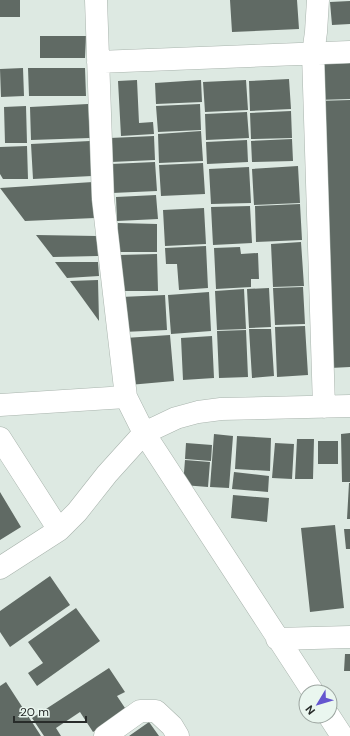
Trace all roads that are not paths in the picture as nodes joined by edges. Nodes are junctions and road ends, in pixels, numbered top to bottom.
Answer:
1 (96, 0) edge
2 (318, 0) edge
3 (350, 52) edge
4 (312, 54) junction
5 (98, 62) junction
6 (126, 397) junction
7 (0, 405) edge
8 (350, 406) edge
9 (324, 407) junction
10 (144, 433) junction
11 (0, 438) edge
12 (59, 530) junction
13 (0, 568) edge
14 (350, 637) edge
15 (277, 638) junction
16 (308, 684) edge
17 (334, 724) edge
18 (105, 736) edge
19 (178, 736) edge
20 (342, 736) edge

1 - 5 street
2 - 4 street
3 - 4 street
4 - 5 street
4 - 9 street
5 - 6 street
6 - 7 street
6 - 10 street
8 - 9 street
9 - 10 street
10 - 12 street
10 - 15 street
11 - 12 street
12 - 13 street
14 - 15 street
15 - 16 street
17 - 20 street
18 - 19 street

